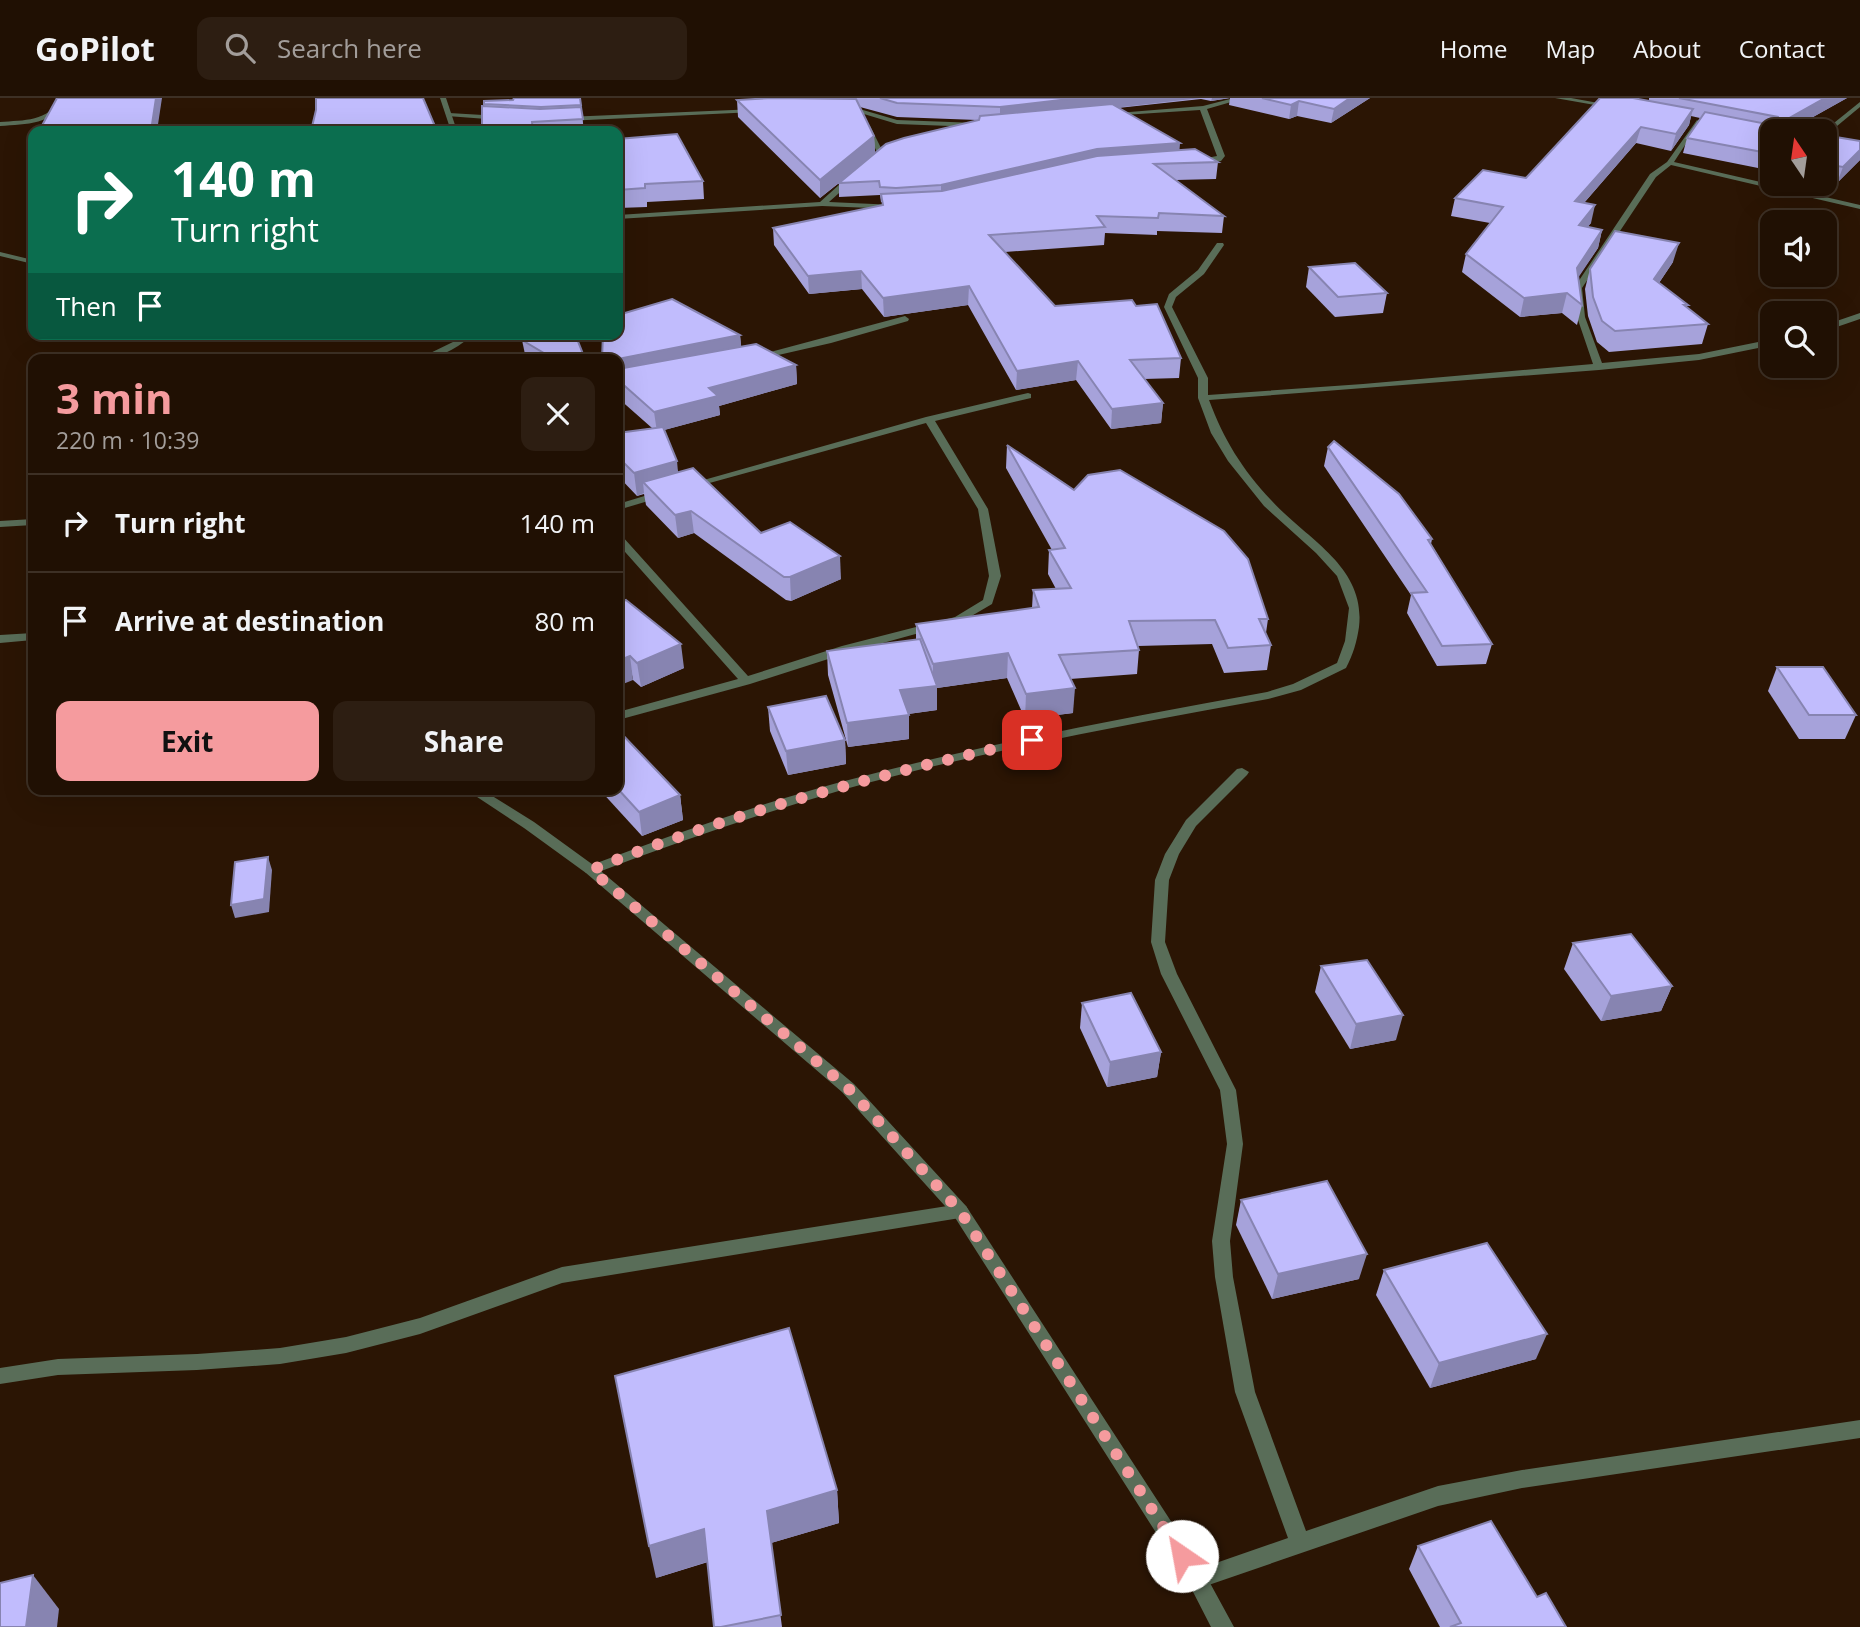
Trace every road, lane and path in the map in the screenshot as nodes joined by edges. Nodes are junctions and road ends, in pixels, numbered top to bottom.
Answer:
1 (64, 98) edge
2 (443, 98) edge
3 (1242, 98) edge
4 (1558, 98) edge
5 (1860, 104) edge
6 (840, 106) edge
7 (1203, 108) junction
8 (1626, 108) edge
9 (771, 109) edge
10 (861, 112) junction
11 (1102, 114) edge
12 (449, 115) junction
13 (513, 119) edge
14 (552, 120) edge
15 (1685, 120) edge
16 (1697, 122) junction
17 (1838, 123) edge
18 (0, 124) edge
19 (1709, 125) edge
20 (452, 126) edge
21 (959, 134) edge
22 (891, 150) edge
23 (1192, 162) edge
24 (1670, 163) junction
25 (860, 170) edge
26 (822, 204) junction
27 (907, 206) edge
28 (1860, 207) edge
29 (623, 217) edge
30 (1220, 245) dead end
31 (0, 254) edge
32 (28, 261) edge
33 (28, 262) edge
34 (0, 265) edge
35 (1860, 316) edge
36 (905, 318) dead end
37 (1837, 324) edge
38 (462, 340) edge
39 (1760, 345) edge
40 (433, 354) edge
41 (741, 361) edge
42 (1599, 367) junction
43 (1028, 396) dead end
44 (1203, 398) junction
45 (929, 419) junction
46 (684, 487) edge
47 (671, 491) edge
48 (623, 505) edge
49 (28, 522) edge
50 (0, 524) edge
51 (623, 544) edge
52 (28, 637) edge
53 (0, 639) edge
54 (746, 681) junction
55 (623, 715) edge
56 (1242, 772) dead end
57 (481, 795) edge
58 (591, 870) junction
59 (960, 1211) junction
60 (0, 1376) edge
61 (1860, 1429) edge
62 (1300, 1542) junction
63 (1197, 1579) junction
64 (1223, 1627) edge

1 - 18 street
2 - 12 street
3 - 7 street
4 - 8 street
5 - 17 street
6 - 10 street
7 - 11 street
7 - 23 street
9 - 14 street
10 - 21 street
10 - 22 street
12 - 13 street
12 - 20 street
15 - 16 street
16 - 19 street
16 - 24 street
24 - 28 street
24 - 42 street
25 - 26 street
26 - 27 street
26 - 29 street
30 - 44 street
31 - 32 street
33 - 34 street
35 - 37 street
36 - 41 street
38 - 40 street
39 - 42 street
42 - 44 street
43 - 45 street
44 - 58 street
45 - 46 street
45 - 54 street
47 - 48 street
49 - 50 street
51 - 54 street
52 - 53 street
54 - 55 street
56 - 62 street
57 - 58 street
58 - 59 street
59 - 60 street
59 - 63 street
61 - 62 street
62 - 63 street
63 - 64 street

